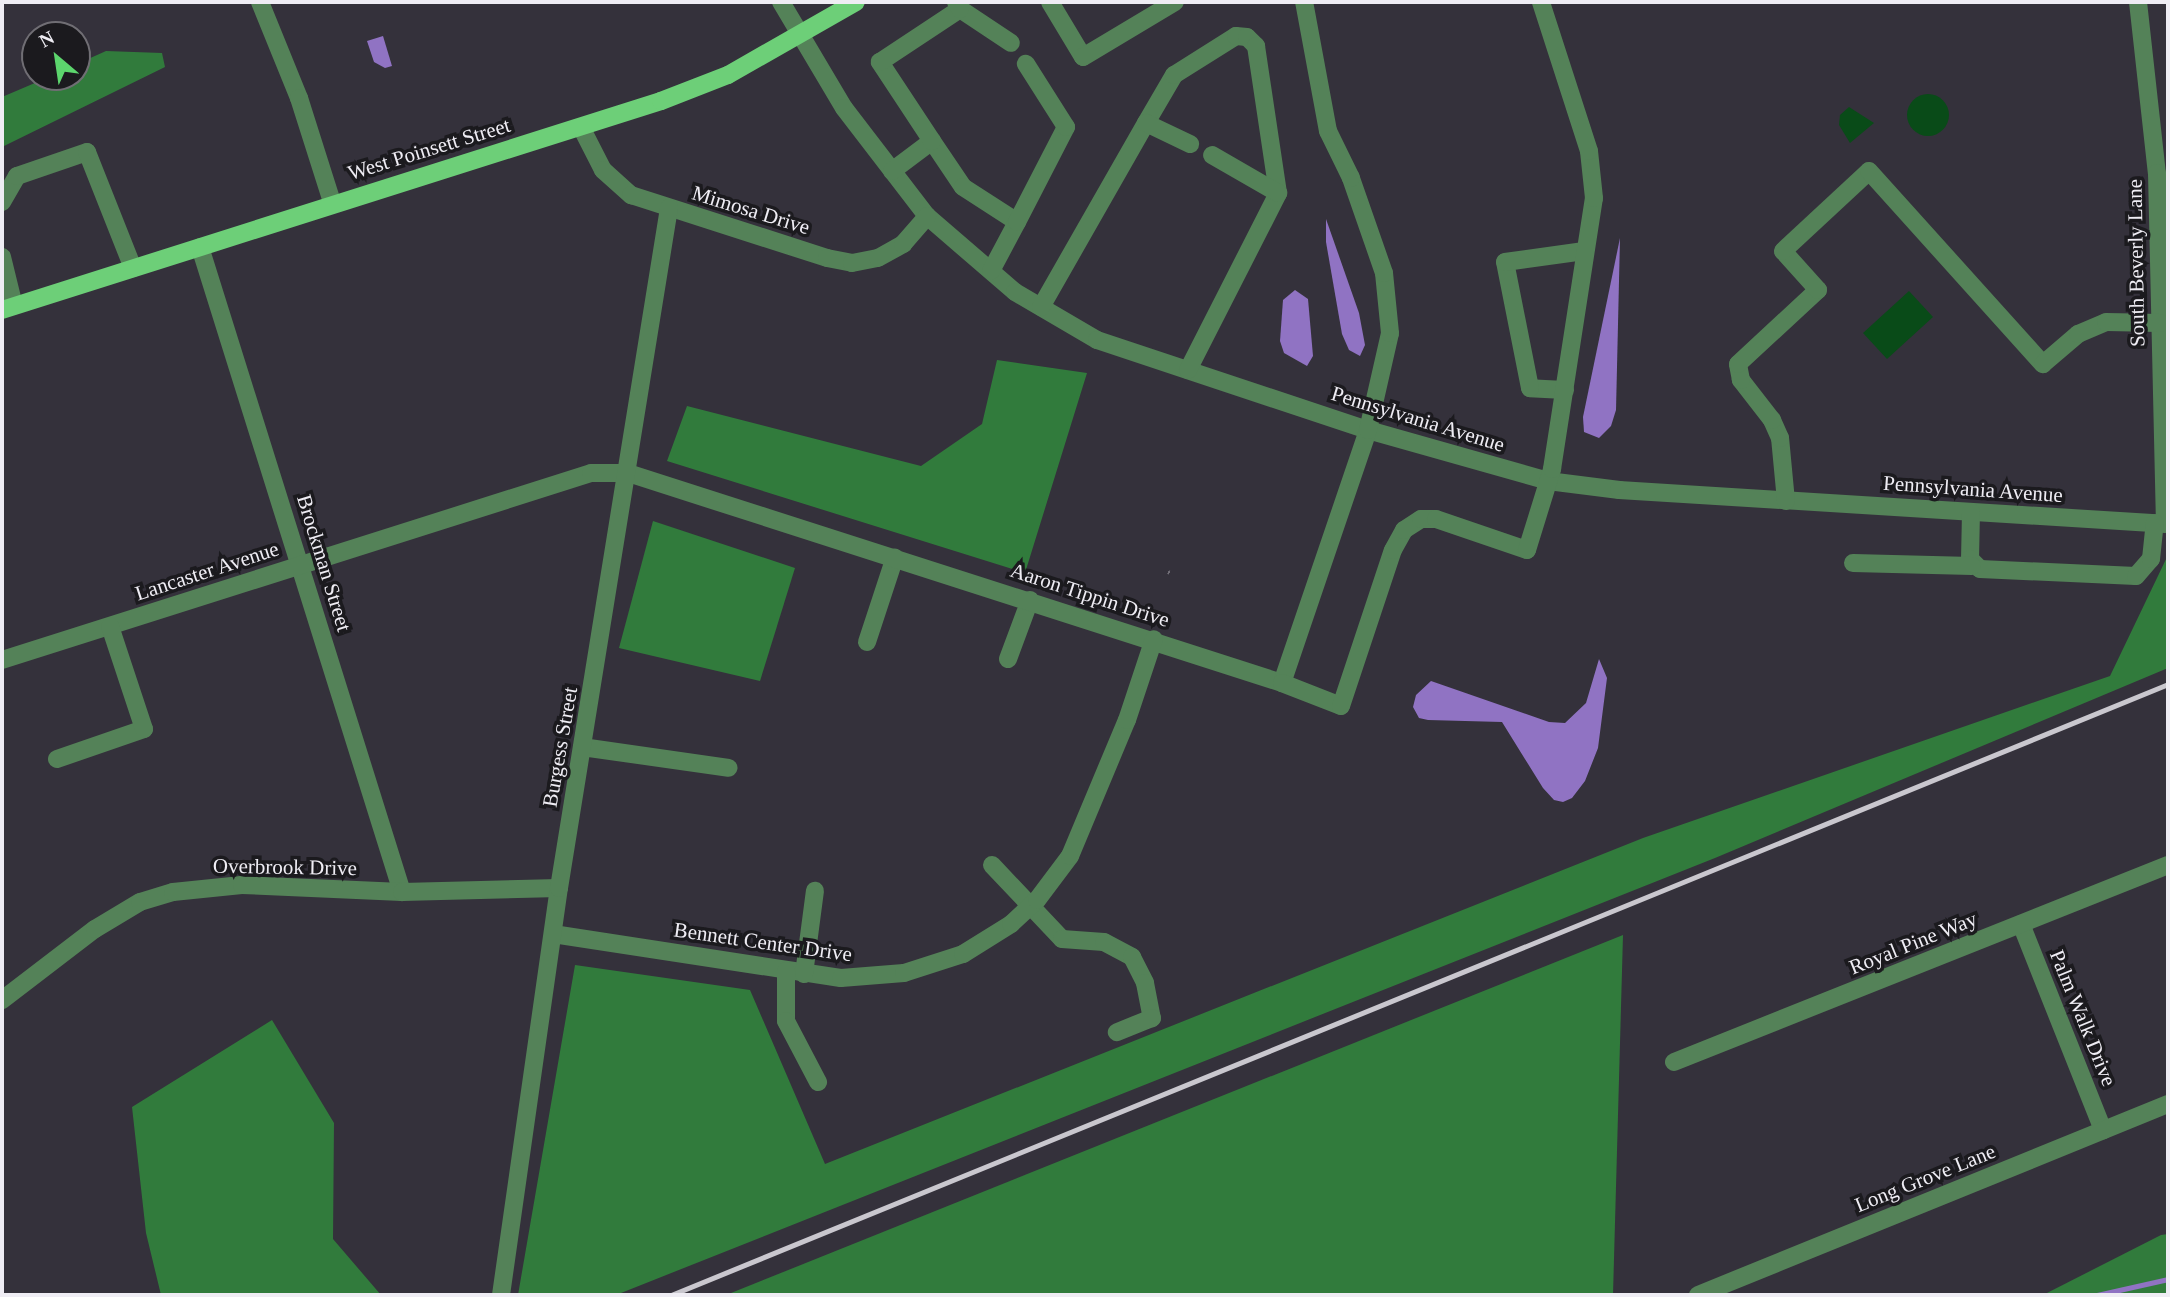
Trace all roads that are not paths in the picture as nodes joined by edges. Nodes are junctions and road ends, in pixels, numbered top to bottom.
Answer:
1 (260, 2) edge
2 (781, 2) edge
3 (856, 2) edge
4 (1050, 2) edge
5 (1175, 2) edge
6 (1304, 2) edge
7 (1541, 2) edge
8 (2138, 2) edge
9 (958, 5) edge
10 (800, 35) junction
11 (1012, 43) dead end
12 (1026, 64) dead end
13 (1146, 123) junction
14 (581, 127) junction
15 (932, 141) junction
16 (1190, 144) dead end
17 (1212, 155) dead end
18 (892, 171) junction
19 (1278, 193) junction
20 (2, 202) edge
21 (332, 202) junction
22 (668, 208) junction
23 (927, 216) junction
24 (1017, 222) junction
25 (200, 247) junction
26 (1584, 251) junction
27 (2, 257) edge
28 (133, 268) junction
29 (990, 271) junction
30 (1041, 307) junction
31 (8, 308) edge
32 (2160, 323) junction
33 (1188, 370) junction
34 (1565, 390) junction
35 (1368, 430) junction
36 (628, 473) junction
37 (1548, 481) junction
38 (1786, 500) junction
39 (1970, 512) junction
40 (2163, 524) edge
41 (895, 558) junction
42 (1853, 563) dead end
43 (301, 565) junction
44 (1972, 566) junction
45 (1030, 600) junction
46 (110, 626) junction
47 (1154, 639) junction
48 (867, 642) dead end
49 (1008, 659) dead end
50 (2, 660) edge
51 (1282, 683) junction
52 (582, 747) junction
53 (57, 759) dead end
54 (729, 768) dead end
55 (992, 865) dead end
56 (2168, 865) edge
57 (559, 888) junction
58 (816, 891) dead end
59 (402, 892) junction
60 (1031, 905) junction
61 (2021, 924) junction
62 (552, 934) junction
63 (795, 973) junction
64 (2, 1000) edge
65 (1117, 1032) dead end
66 (1674, 1062) dead end
67 (818, 1082) dead end
68 (2168, 1104) edge
69 (2103, 1130) junction
70 (501, 1295) edge
71 (1698, 1295) edge

1 - 21 street
2 - 10 street, Pennsylvania Avenue
3 - 10 main road, West Poinsett Street
4 - 5 street
6 - 35 street
7 - 26 street
8 - 32 street, South Beverly Lane
9 - 11 street
9 - 15 street
10 - 14 main road, West Poinsett Street
10 - 18 street, Pennsylvania Avenue
12 - 24 street
13 - 16 street
13 - 19 street
13 - 30 street
14 - 21 main road, West Poinsett Street
14 - 22 street, Mimosa Drive
15 - 18 street
15 - 24 street
17 - 19 street
18 - 23 street, Pennsylvania Avenue
19 - 33 street
20 - 28 street
21 - 25 main road, West Poinsett Street
22 - 23 street, Mimosa Drive
22 - 36 street, Burgess Street
23 - 29 street, Pennsylvania Avenue
24 - 29 street
25 - 28 main road, West Poinsett Street
25 - 43 street, Brockman Street
26 - 34 street
26 - 34 street
27 - 31 street
28 - 31 main road, West Poinsett Street
29 - 30 street, Pennsylvania Avenue
30 - 33 street, Pennsylvania Avenue
32 - 38 street
32 - 40 street, South Beverly Lane
33 - 35 street, Pennsylvania Avenue
34 - 37 street
35 - 37 street, Pennsylvania Avenue
35 - 51 street
36 - 41 street, Aaron Tippin Drive
36 - 43 street, Lancaster Avenue
36 - 52 street, Burgess Street
37 - 38 street, Pennsylvania Avenue
37 - 51 street, Aaron Tippin Drive
38 - 39 street, Pennsylvania Avenue
39 - 40 street, Pennsylvania Avenue
39 - 44 street
40 - 44 street, South Beverly Lane
41 - 45 street, Aaron Tippin Drive
41 - 48 street
42 - 44 street
43 - 46 street, Lancaster Avenue
43 - 59 street, Brockman Street
45 - 47 street, Aaron Tippin Drive
45 - 49 street
46 - 50 street, Lancaster Avenue
46 - 53 street
47 - 51 street, Aaron Tippin Drive
47 - 60 street, Bennett Center Drive
52 - 54 street
52 - 57 street, Burgess Street
55 - 60 street
56 - 61 street, Royal Pine Way
57 - 59 street, Overbrook Drive
57 - 62 street, Burgess Street
58 - 63 street
59 - 64 street, Overbrook Drive
60 - 63 street, Bennett Center Drive
60 - 65 street
61 - 66 street, Royal Pine Way
61 - 69 street, Palm Walk Drive
62 - 63 street, Bennett Center Drive
62 - 70 street, Burgess Street
63 - 67 street
68 - 69 street, Long Grove Lane
69 - 71 street, Long Grove Lane

